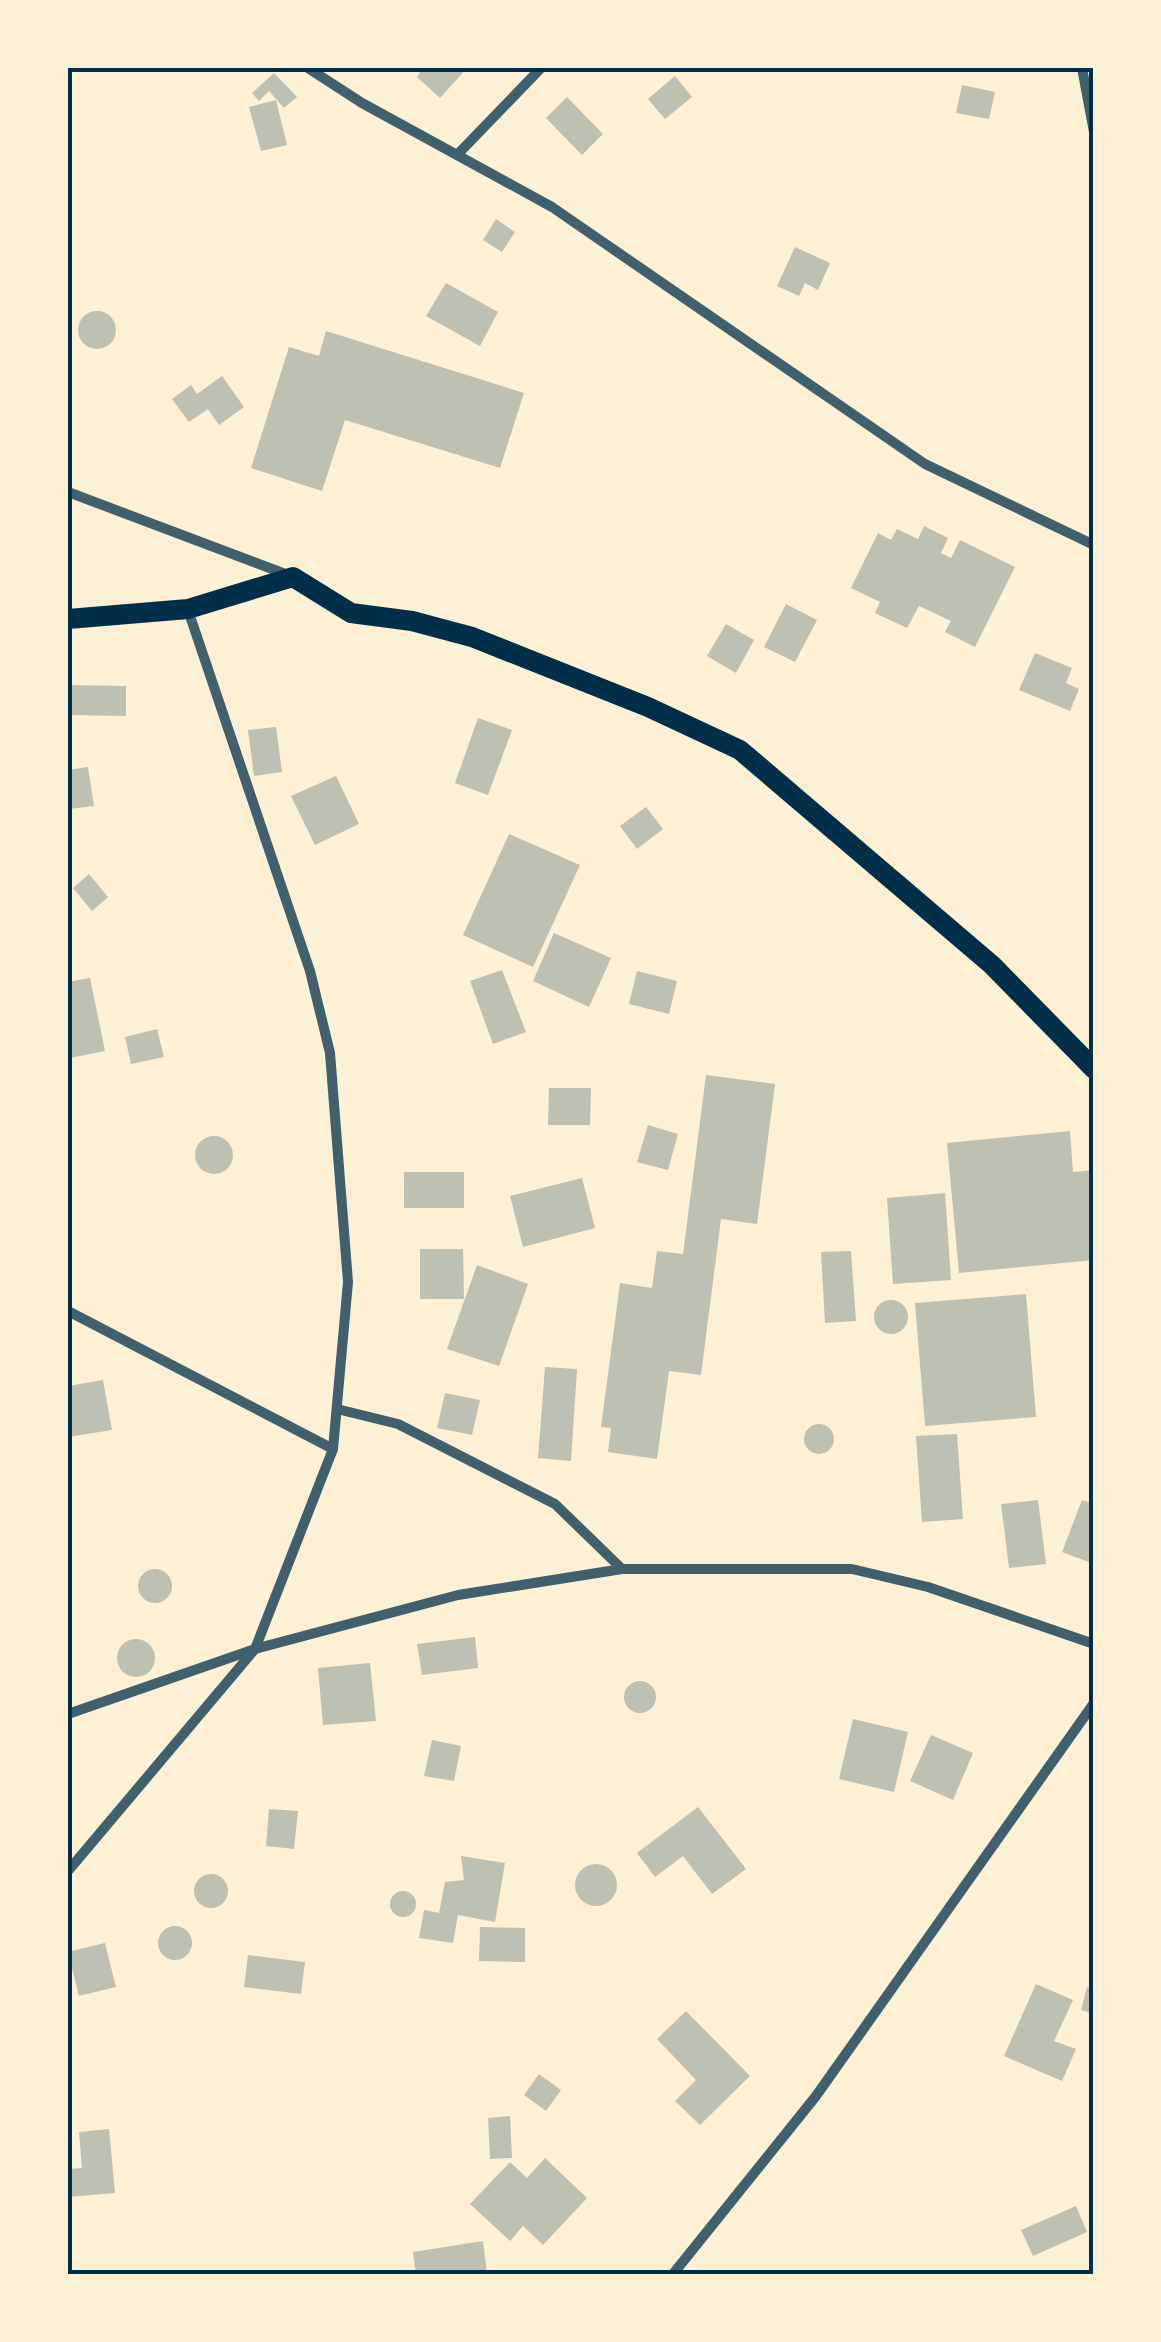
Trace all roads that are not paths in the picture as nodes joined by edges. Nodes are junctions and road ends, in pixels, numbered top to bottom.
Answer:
1 (308, 68) edge
2 (541, 68) edge
3 (1082, 68) edge
4 (1094, 132) edge
5 (456, 155) junction
6 (68, 492) edge
7 (1094, 545) edge
8 (293, 577) junction
9 (188, 609) junction
10 (68, 619) edge
11 (1094, 1069) edge
12 (68, 1311) edge
13 (337, 1410) junction
14 (333, 1449) junction
15 (622, 1569) junction
16 (1094, 1644) edge
17 (255, 1649) junction
18 (1094, 1703) edge
19 (68, 1714) edge
20 (68, 1870) edge
21 (673, 2274) edge

1 - 5 street
2 - 5 street
3 - 4 street
5 - 7 street
6 - 8 street
8 - 9 main road
8 - 11 main road
9 - 10 main road
9 - 13 street
12 - 14 street
13 - 14 street
13 - 15 street
14 - 17 street
15 - 16 street
15 - 17 street
17 - 19 street
17 - 20 street
18 - 21 street

